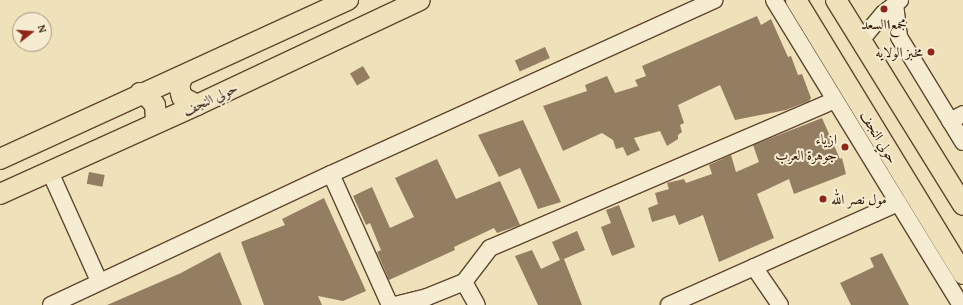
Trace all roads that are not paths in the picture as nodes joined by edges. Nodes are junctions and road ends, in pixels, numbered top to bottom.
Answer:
1 (348, 0) edge
2 (420, 0) edge
3 (714, 0) edge
4 (774, 0) edge
5 (796, 0) edge
6 (836, 0) edge
7 (898, 2) edge
8 (862, 39) junction
9 (183, 76) junction
10 (140, 94) junction
11 (835, 100) junction
12 (197, 105) junction
13 (957, 118) edge
14 (154, 124) junction
15 (963, 142) edge
16 (0, 159) edge
17 (50, 172) junction
18 (331, 174) junction
19 (0, 194) edge
20 (898, 203) junction
21 (963, 205) edge
22 (754, 267) junction
23 (963, 274) edge
24 (99, 281) junction
25 (464, 282) junction
26 (52, 305) edge
27 (390, 305) edge
28 (396, 305) edge
29 (477, 305) edge
30 (669, 305) edge
31 (780, 305) edge
32 (960, 305) edge

1 - 9 main road
2 - 12 main road, حولي النجف
3 - 18 street
4 - 11 street
5 - 23 main road, حولي النجف
6 - 8 main road
7 - 8 street
7 - 13 street
8 - 21 main road
9 - 10 main road
9 - 12 main road
10 - 14 main road
10 - 16 main road
11 - 20 street
11 - 25 street
12 - 14 main road, حولي النجف
13 - 15 street
14 - 17 main road, حولي النجف
17 - 19 main road, حولي النجف
17 - 24 street
18 - 24 street
18 - 27 street
20 - 22 street
20 - 32 street
22 - 30 street
22 - 31 street
24 - 26 street
25 - 28 street
25 - 29 street

